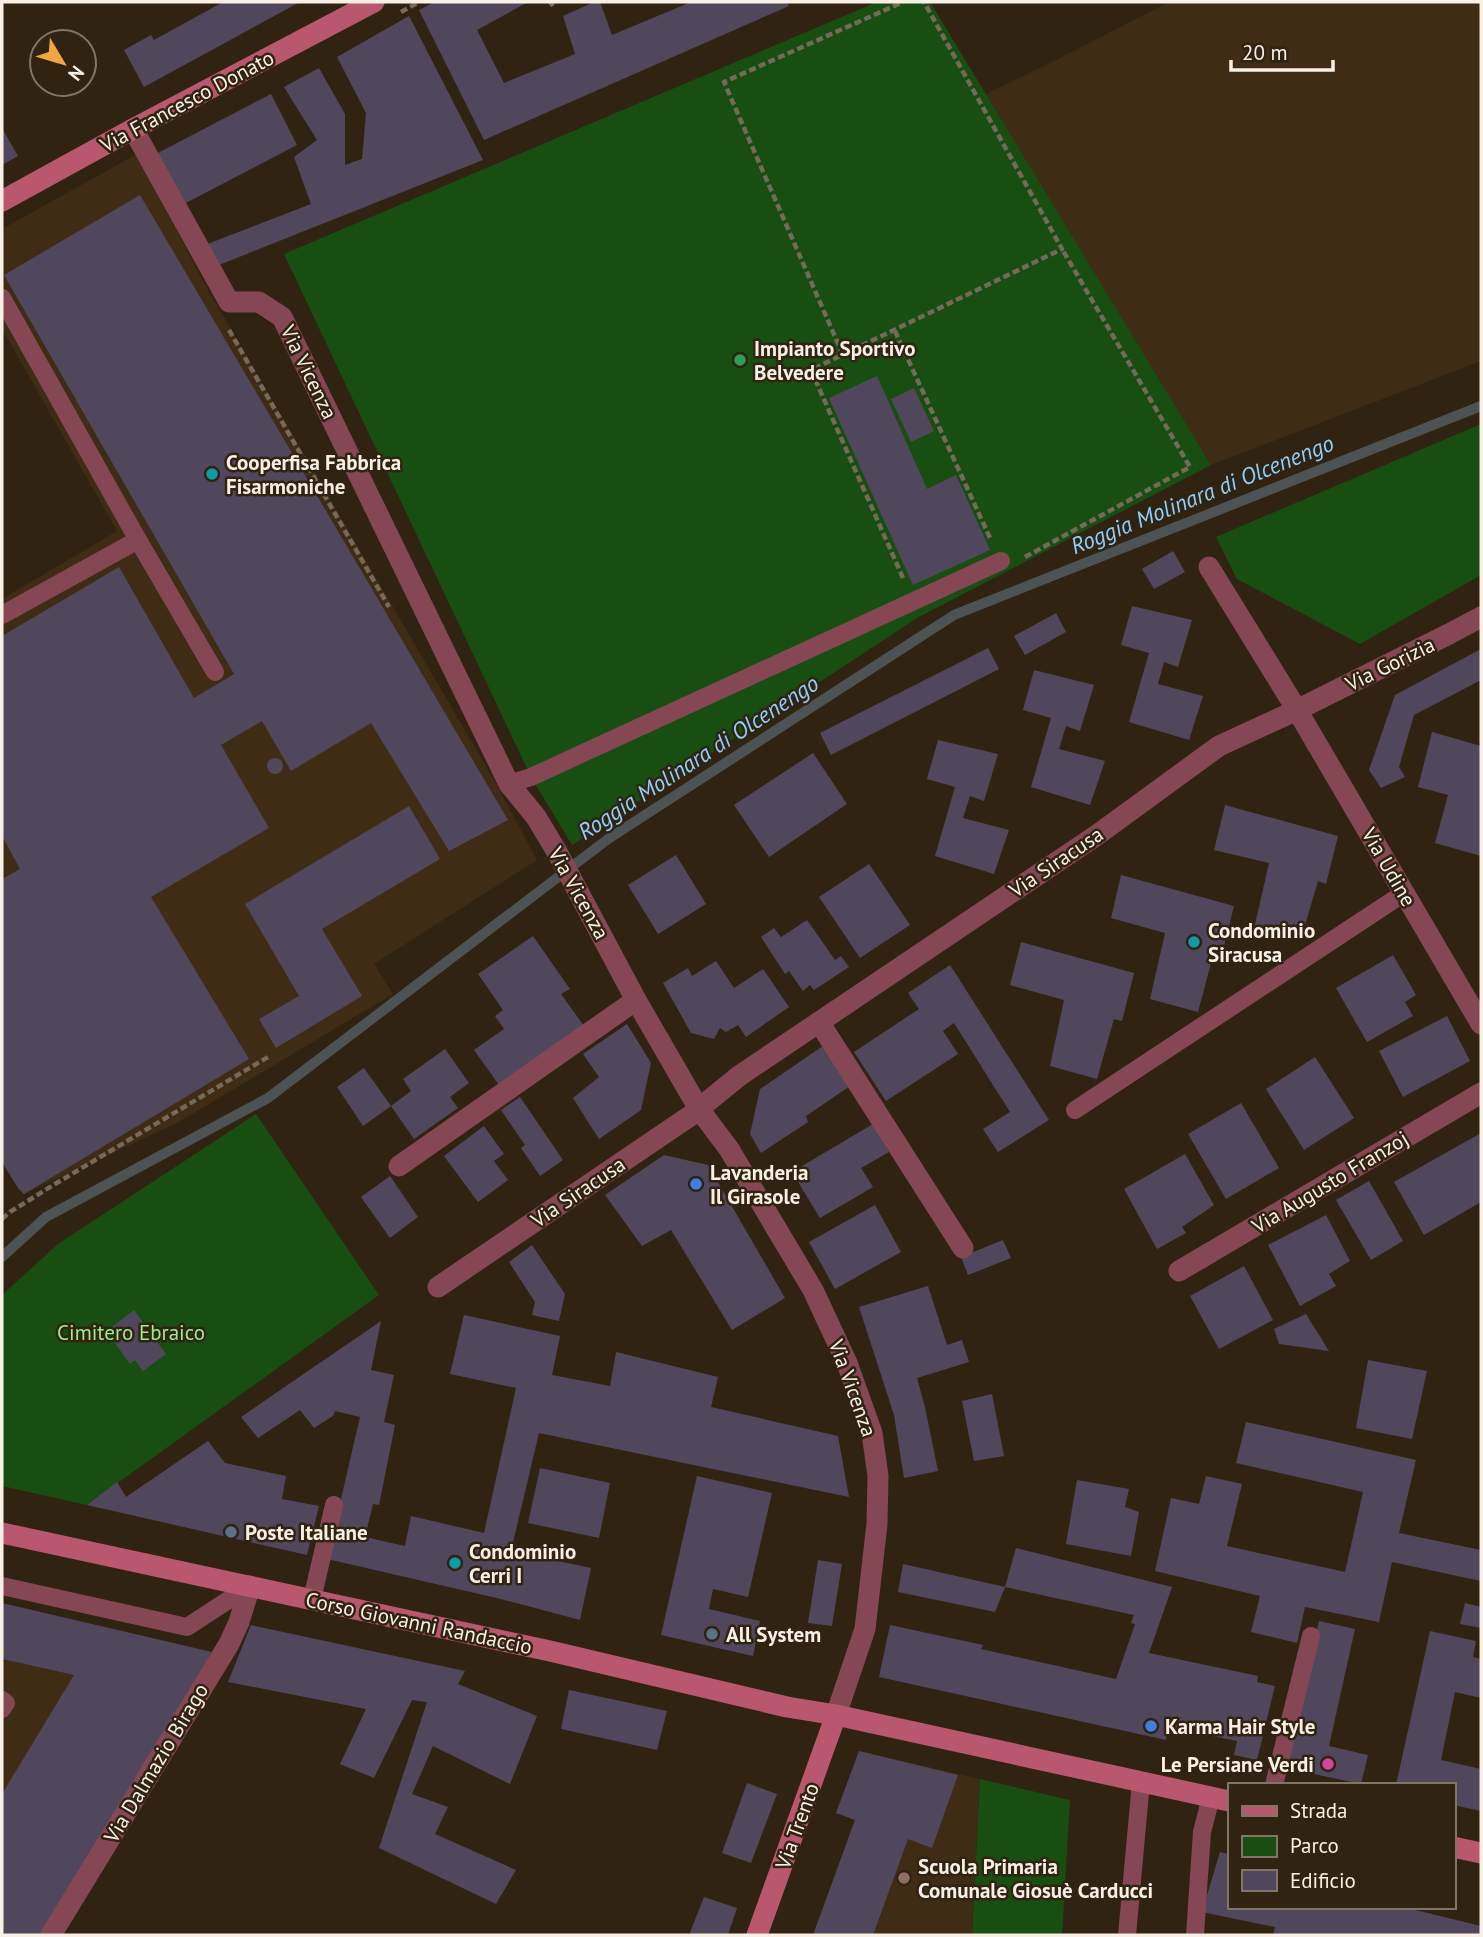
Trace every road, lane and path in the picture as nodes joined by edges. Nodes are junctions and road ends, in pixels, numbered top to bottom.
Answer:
1 (374, 2) edge
2 (903, 2) edge
3 (924, 2) edge
4 (133, 129) junction
5 (2, 201) edge
6 (1062, 249) junction
7 (2, 298) edge
8 (227, 312) junction
9 (894, 331) junction
10 (843, 355) junction
11 (138, 540) junction
12 (1001, 561) junction
13 (1209, 567) dead end
14 (914, 601) junction
15 (2, 615) edge
16 (1481, 617) edge
17 (396, 619) dead end
18 (215, 671) dead end
19 (1297, 710) junction
20 (509, 784) junction
21 (1404, 893) junction
22 (636, 1000) junction
23 (819, 1022) junction
24 (1481, 1024) edge
25 (268, 1057) dead end
26 (1481, 1093) edge
27 (699, 1109) junction
28 (1074, 1110) dead end
29 (399, 1166) dead end
30 (2, 1219) edge
31 (963, 1248) dead end
32 (1179, 1271) dead end
33 (438, 1287) dead end
34 (334, 1505) dead end
35 (2, 1533) edge
36 (2, 1586) edge
37 (250, 1586) junction
38 (312, 1599) junction
39 (1311, 1636) dead end
40 (2, 1700) edge
41 (2, 1709) edge
42 (836, 1715) junction
43 (1141, 1782) junction
44 (1274, 1783) edge
45 (1220, 1799) edge
46 (1455, 1847) edge
47 (1481, 1853) edge
48 (51, 1935) edge
49 (757, 1935) edge
50 (1127, 1935) edge
51 (1195, 1935) edge

1 - 4 main road, Via Francesco Donato
2 - 10 path
3 - 6 path
4 - 5 main road, Via Francesco Donato
4 - 8 street
6 - 9 path
6 - 12 path
7 - 11 lane
8 - 17 path
8 - 20 street, Via Vicenza
9 - 10 path
9 - 12 path
10 - 14 path
11 - 15 lane
11 - 18 lane
12 - 14 lane
13 - 19 street, Via Udine
14 - 20 lane
16 - 19 street, Via Gorizia
19 - 21 street, Via Udine
19 - 23 street, Via Siracusa
20 - 22 street, Via Vicenza
21 - 24 street, Via Udine
21 - 28 lane
22 - 27 street, Via Vicenza
22 - 29 street
23 - 27 street, Via Siracusa
23 - 31 street
25 - 30 path
26 - 32 street, Via Augusto Franzoj
27 - 33 street, Via Siracusa
27 - 42 street, Via Vicenza
34 - 38 lane
35 - 37 main road, Corso Giovanni Randaccio
36 - 37 lane
37 - 38 main road, Corso Giovanni Randaccio
37 - 48 street, Via Dalmazio Birago
38 - 42 main road, Corso Giovanni Randaccio
39 - 44 lane
40 - 41 lane
42 - 43 main road, Corso Giovanni Randaccio
42 - 49 main road, Via Trento
43 - 45 main road, Corso Giovanni Randaccio
43 - 50 lane
45 - 51 lane
46 - 47 main road

